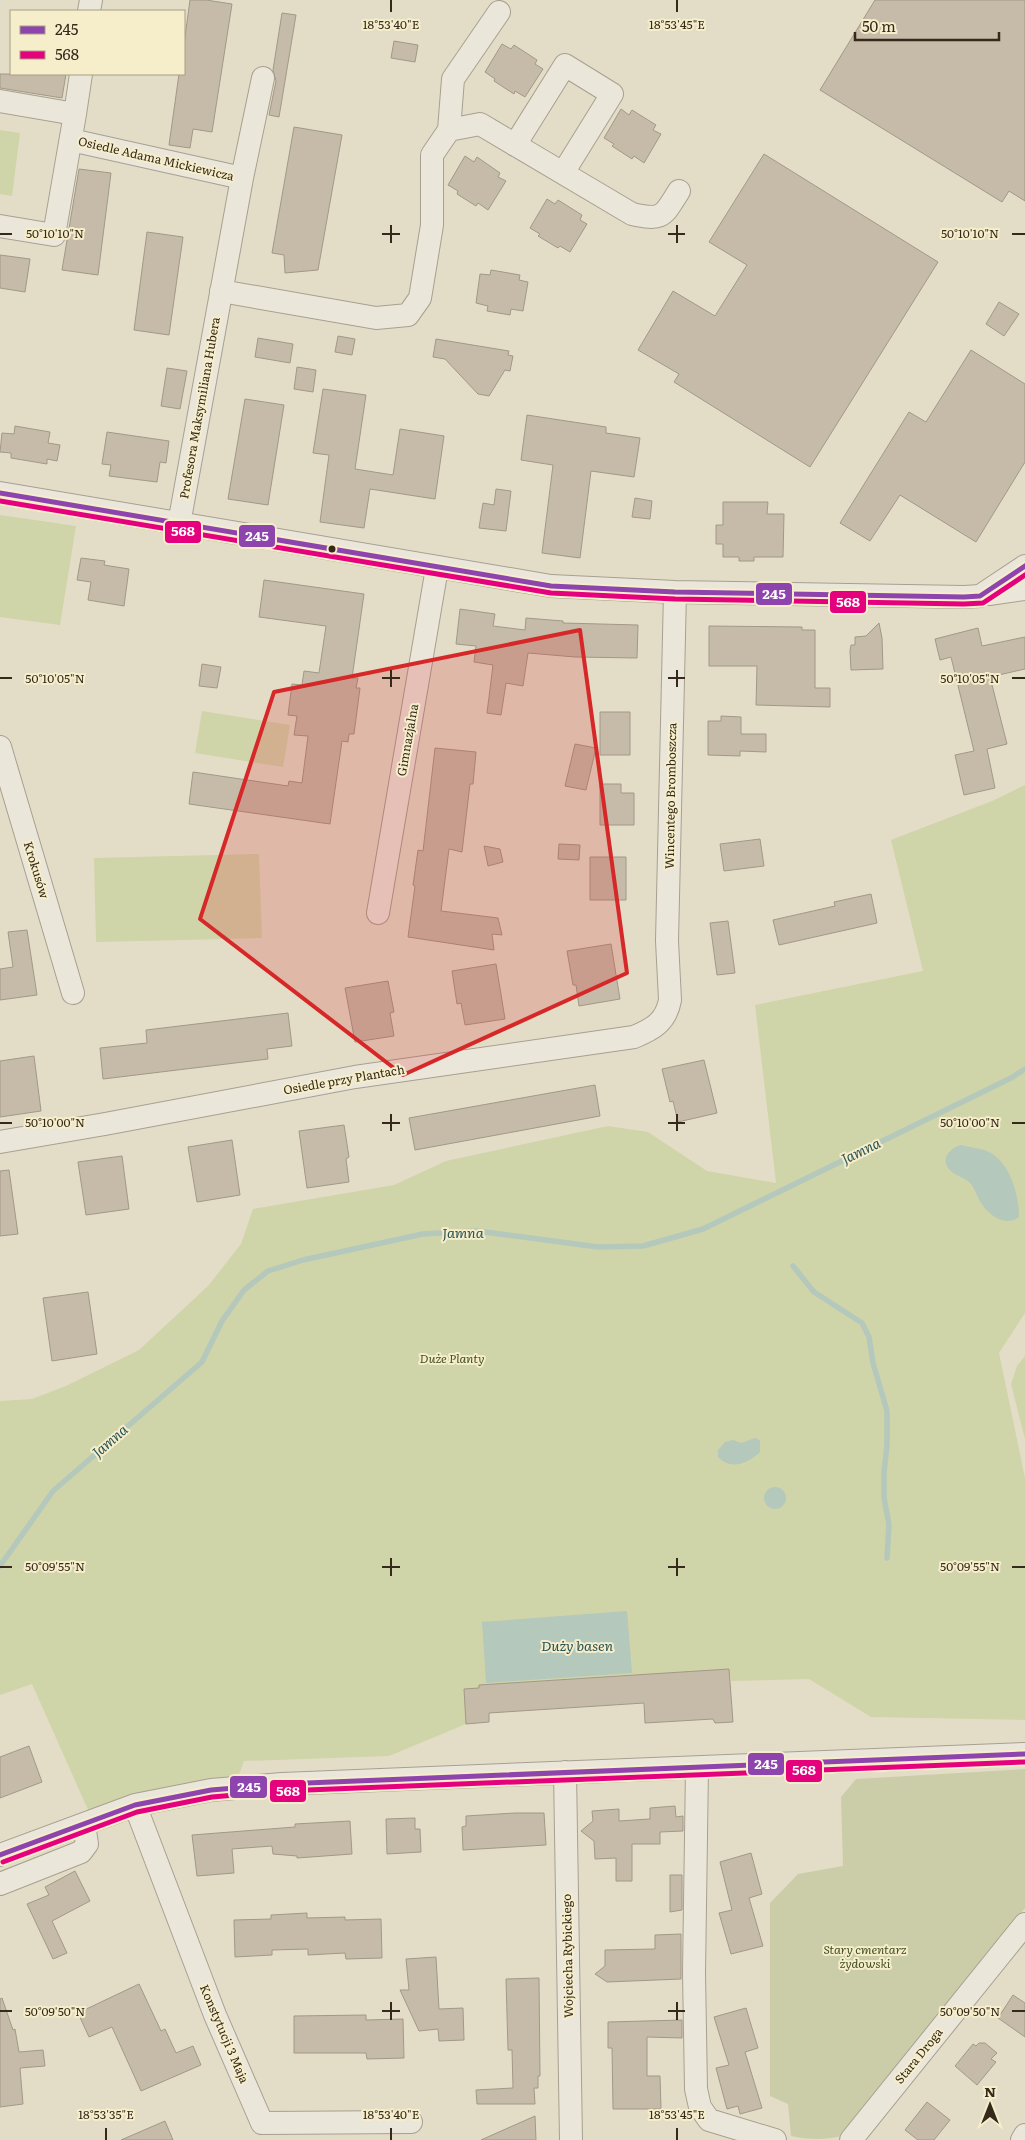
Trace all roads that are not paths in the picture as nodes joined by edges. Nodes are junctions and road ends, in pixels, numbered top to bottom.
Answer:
1 (499, 12) dead end
2 (81, 75) edge
3 (263, 78) dead end
4 (0, 102) edge
5 (76, 114) junction
6 (449, 130) junction
7 (71, 140) junction
8 (515, 145) junction
9 (563, 174) junction
10 (242, 178) junction
11 (679, 191) dead end
12 (0, 226) edge
13 (221, 291) junction
14 (0, 493) edge
15 (179, 524) junction
16 (1025, 566) edge
17 (437, 568) junction
18 (1025, 589) edge
19 (675, 592) junction
20 (980, 596) junction
21 (0, 747) edge
22 (378, 913) dead end
23 (73, 993) dead end
24 (670, 1000) joint
25 (0, 1142) edge
26 (1025, 1754) edge
27 (697, 1768) junction
28 (565, 1772) junction
29 (135, 1805) junction
30 (84, 1824) junction
31 (0, 1855) edge
32 (0, 1884) edge
33 (1025, 1924) edge
34 (411, 2122) dead end
35 (1025, 2135) edge
36 (571, 2140) edge
37 (775, 2140) edge
38 (851, 2140) edge
39 (1022, 2140) edge

1 - 6 street
2 - 5 street, Osiedle Adama Mickiewicza
3 - 10 street, Profesora Maksymiliana Hubera
4 - 5 street
5 - 7 street, Osiedle Adama Mickiewicza
6 - 8 street
6 - 13 street
7 - 10 street, Osiedle Adama Mickiewicza
7 - 12 street, Osiedle Adama Mickiewicza
8 - 9 street
8 - 9 street
9 - 11 street
10 - 13 street, Profesora Maksymiliana Hubera
13 - 15 street, Profesora Maksymiliana Hubera
14 - 15 street
15 - 17 street
16 - 20 street
17 - 19 street
17 - 22 street, Gimnazjalna
18 - 20 street
19 - 20 street
19 - 24 street, Wincentego Bromboszcza
21 - 23 street, Krokusów
24 - 25 street, Osiedle przy Plantach
26 - 27 street
27 - 28 street
27 - 37 street
28 - 29 street
28 - 36 street, Wojciecha Rybickiego
29 - 30 street
29 - 34 street, Konstytucji 3 Maja
30 - 31 street
30 - 32 street
33 - 38 street, Stara Droga
35 - 39 street

